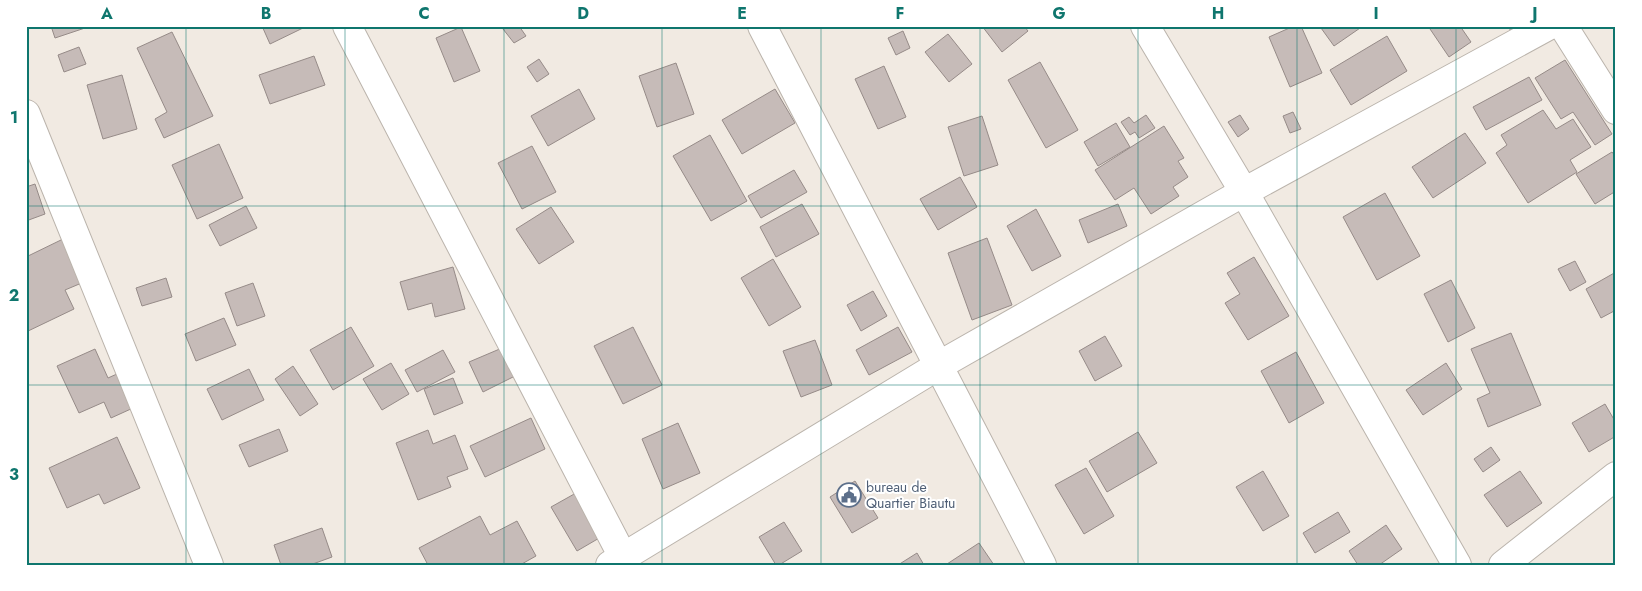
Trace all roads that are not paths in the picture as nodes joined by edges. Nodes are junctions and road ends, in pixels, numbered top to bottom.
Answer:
1 (347, 26) edge
2 (762, 26) edge
3 (1145, 26) edge
4 (1548, 26) edge
5 (1563, 26) edge
6 (1616, 110) edge
7 (26, 114) edge
8 (1244, 192) junction
9 (938, 366) junction
10 (1616, 476) edge
11 (620, 562) edge
12 (209, 565) edge
13 (1042, 565) edge
14 (1456, 565) edge
15 (1503, 565) edge

1 - 11 street
2 - 9 street
3 - 8 street
4 - 8 street
5 - 6 street
7 - 12 street
8 - 9 street
8 - 14 street
9 - 11 street
9 - 13 street
10 - 15 street

